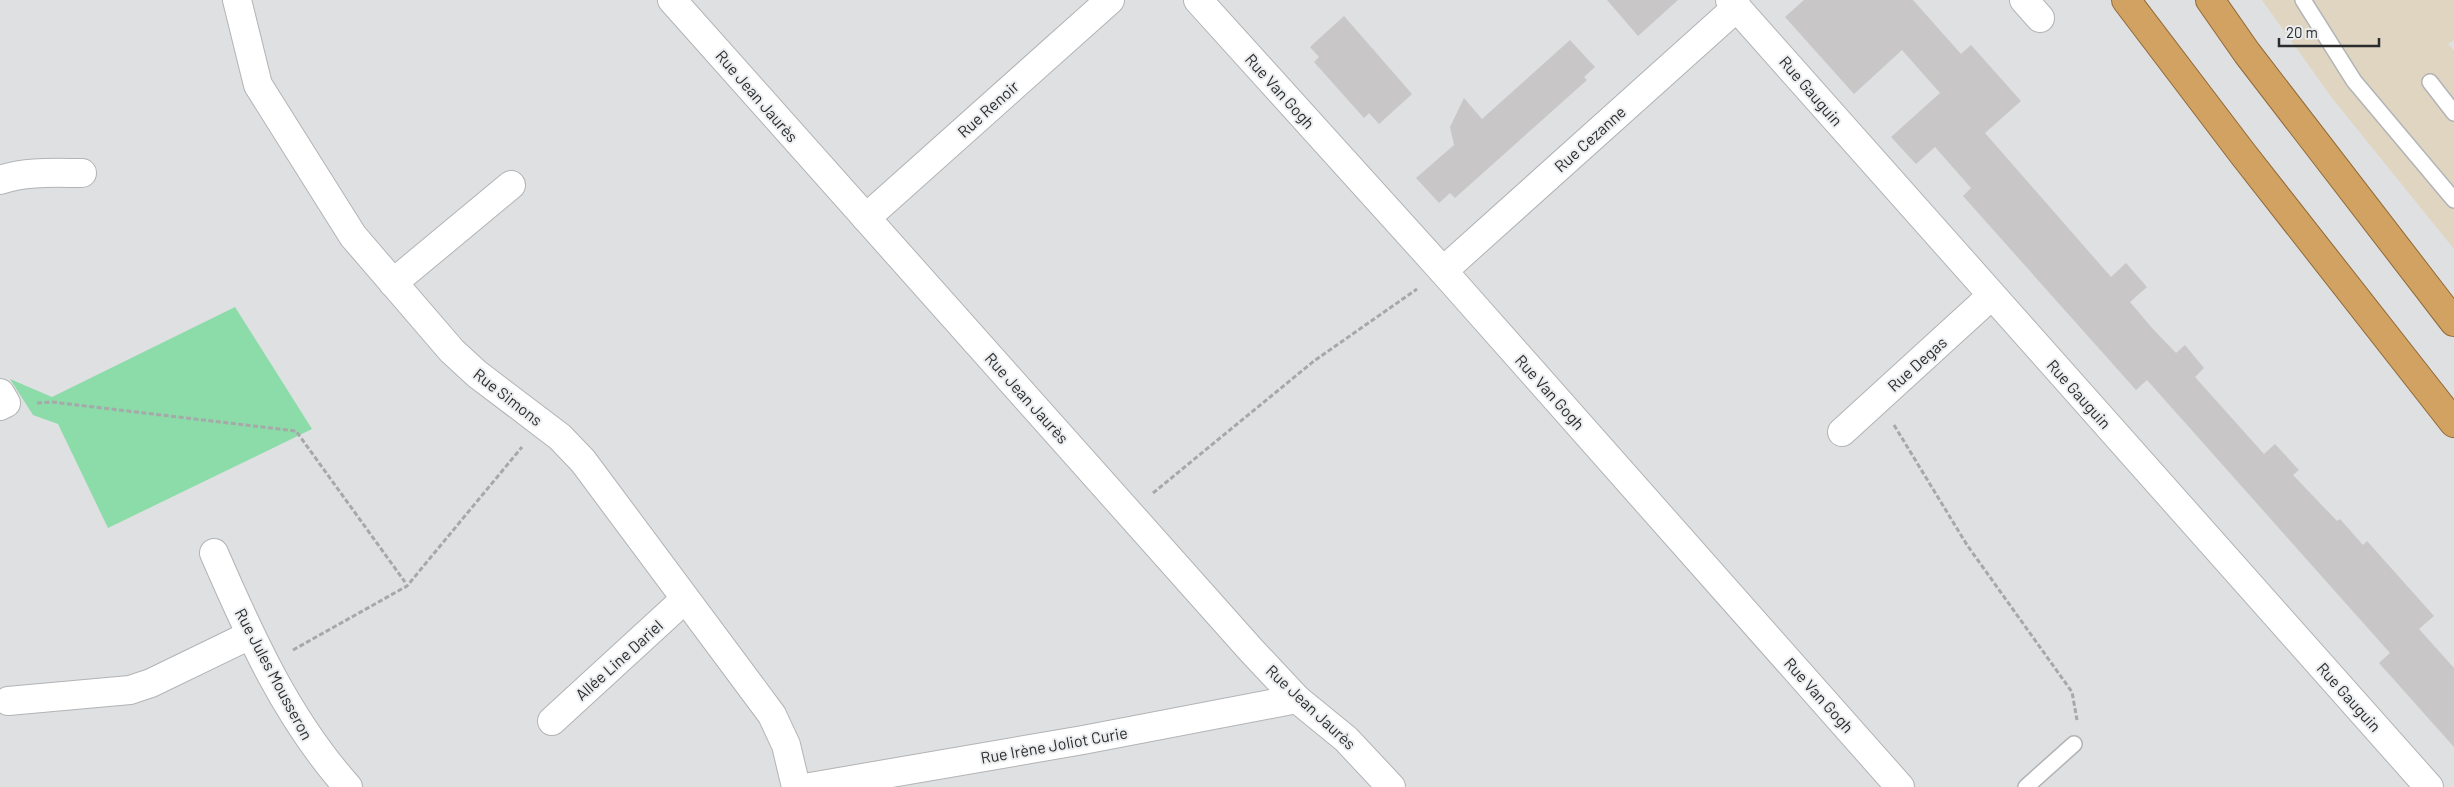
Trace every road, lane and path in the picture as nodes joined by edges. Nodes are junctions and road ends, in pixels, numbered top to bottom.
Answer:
1 (236, 0) edge
2 (672, 0) edge
3 (1110, 0) edge
4 (1198, 0) edge
5 (2126, 0) edge
6 (2210, 0) edge
7 (2304, 0) edge
8 (1734, 4) edge
9 (2430, 82) dead end
10 (2454, 112) edge
11 (82, 173) dead end
12 (0, 180) edge
13 (510, 185) dead end
14 (2454, 200) edge
15 (866, 218) junction
16 (1443, 271) junction
17 (392, 283) junction
18 (1991, 296) junction
19 (2454, 322) edge
20 (1878, 400) junction
21 (2, 401) edge
22 (2454, 422) edge
23 (542, 423) junction
24 (1842, 432) dead end
25 (1129, 512) junction
26 (214, 553) dead end
27 (405, 582) dead end
28 (685, 599) junction
29 (250, 635) junction
30 (266, 665) junction
31 (1297, 699) junction
32 (8, 701) dead end
33 (552, 721) dead end
34 (2074, 744) joint
35 (926, 777) edge
36 (348, 787) edge
37 (796, 787) edge
38 (810, 787) edge
39 (1391, 787) edge
40 (1900, 787) edge
41 (2026, 787) edge
42 (2429, 787) edge

1 - 17 street, Rue Simons
2 - 15 street, Rue Jean Jaurès
3 - 15 street, Rue Renoir
4 - 16 street, Rue Van Gogh
5 - 22 highway
6 - 19 highway
7 - 14 lane
8 - 16 street, Rue Cezanne
8 - 18 street, Rue Gauguin
9 - 10 lane
11 - 12 street
13 - 17 street
15 - 25 street, Rue Jean Jaurès
16 - 25 path
16 - 40 street, Rue Van Gogh
17 - 23 street, Rue Simons
18 - 20 street, Rue Degas
18 - 42 street, Rue Gauguin
20 - 24 street, Rue Degas
20 - 34 path
21 - 27 path
23 - 28 street, Rue Simons
23 - 30 path
25 - 31 street, Rue Jean Jaurès
26 - 29 street, Rue Jules Mousseron
28 - 33 street, Allée Line Dariel
28 - 37 street, Rue Simons
29 - 30 street, Rue Jules Mousseron
29 - 32 street
30 - 36 street, Rue Jules Mousseron
31 - 35 street, Rue Irène Joliot Curie
31 - 39 street, Rue Jean Jaurès
34 - 41 lane
35 - 38 street, Rue Irène Joliot Curie

